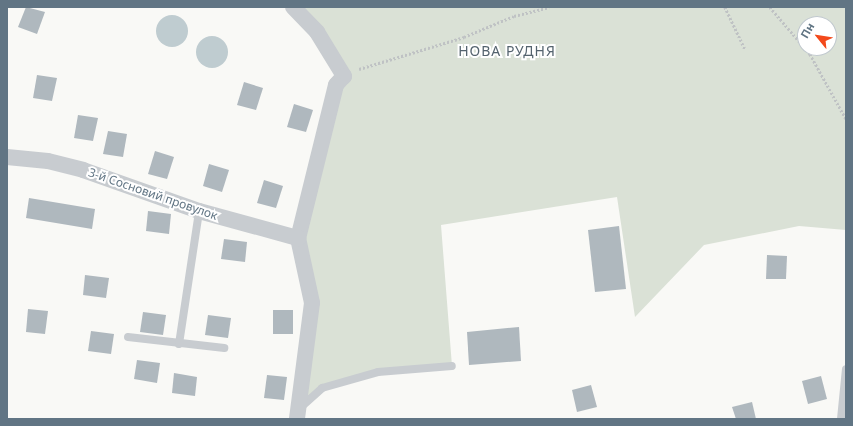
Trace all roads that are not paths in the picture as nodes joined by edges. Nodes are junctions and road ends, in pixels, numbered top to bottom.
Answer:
1 (293, 7) edge
2 (7, 157) edge
3 (199, 211) junction
4 (298, 238) junction
5 (128, 337) dead end
6 (179, 344) junction
7 (224, 348) dead end
8 (452, 366) dead end
9 (846, 369) edge
10 (298, 414) edge
11 (841, 419) edge

1 - 4 street
2 - 3 street, 3-й Сосновий провулок
3 - 4 street, 3-й Сосновий провулок
3 - 6 lane
4 - 10 street
5 - 6 lane
6 - 7 lane
8 - 10 lane
9 - 11 lane

